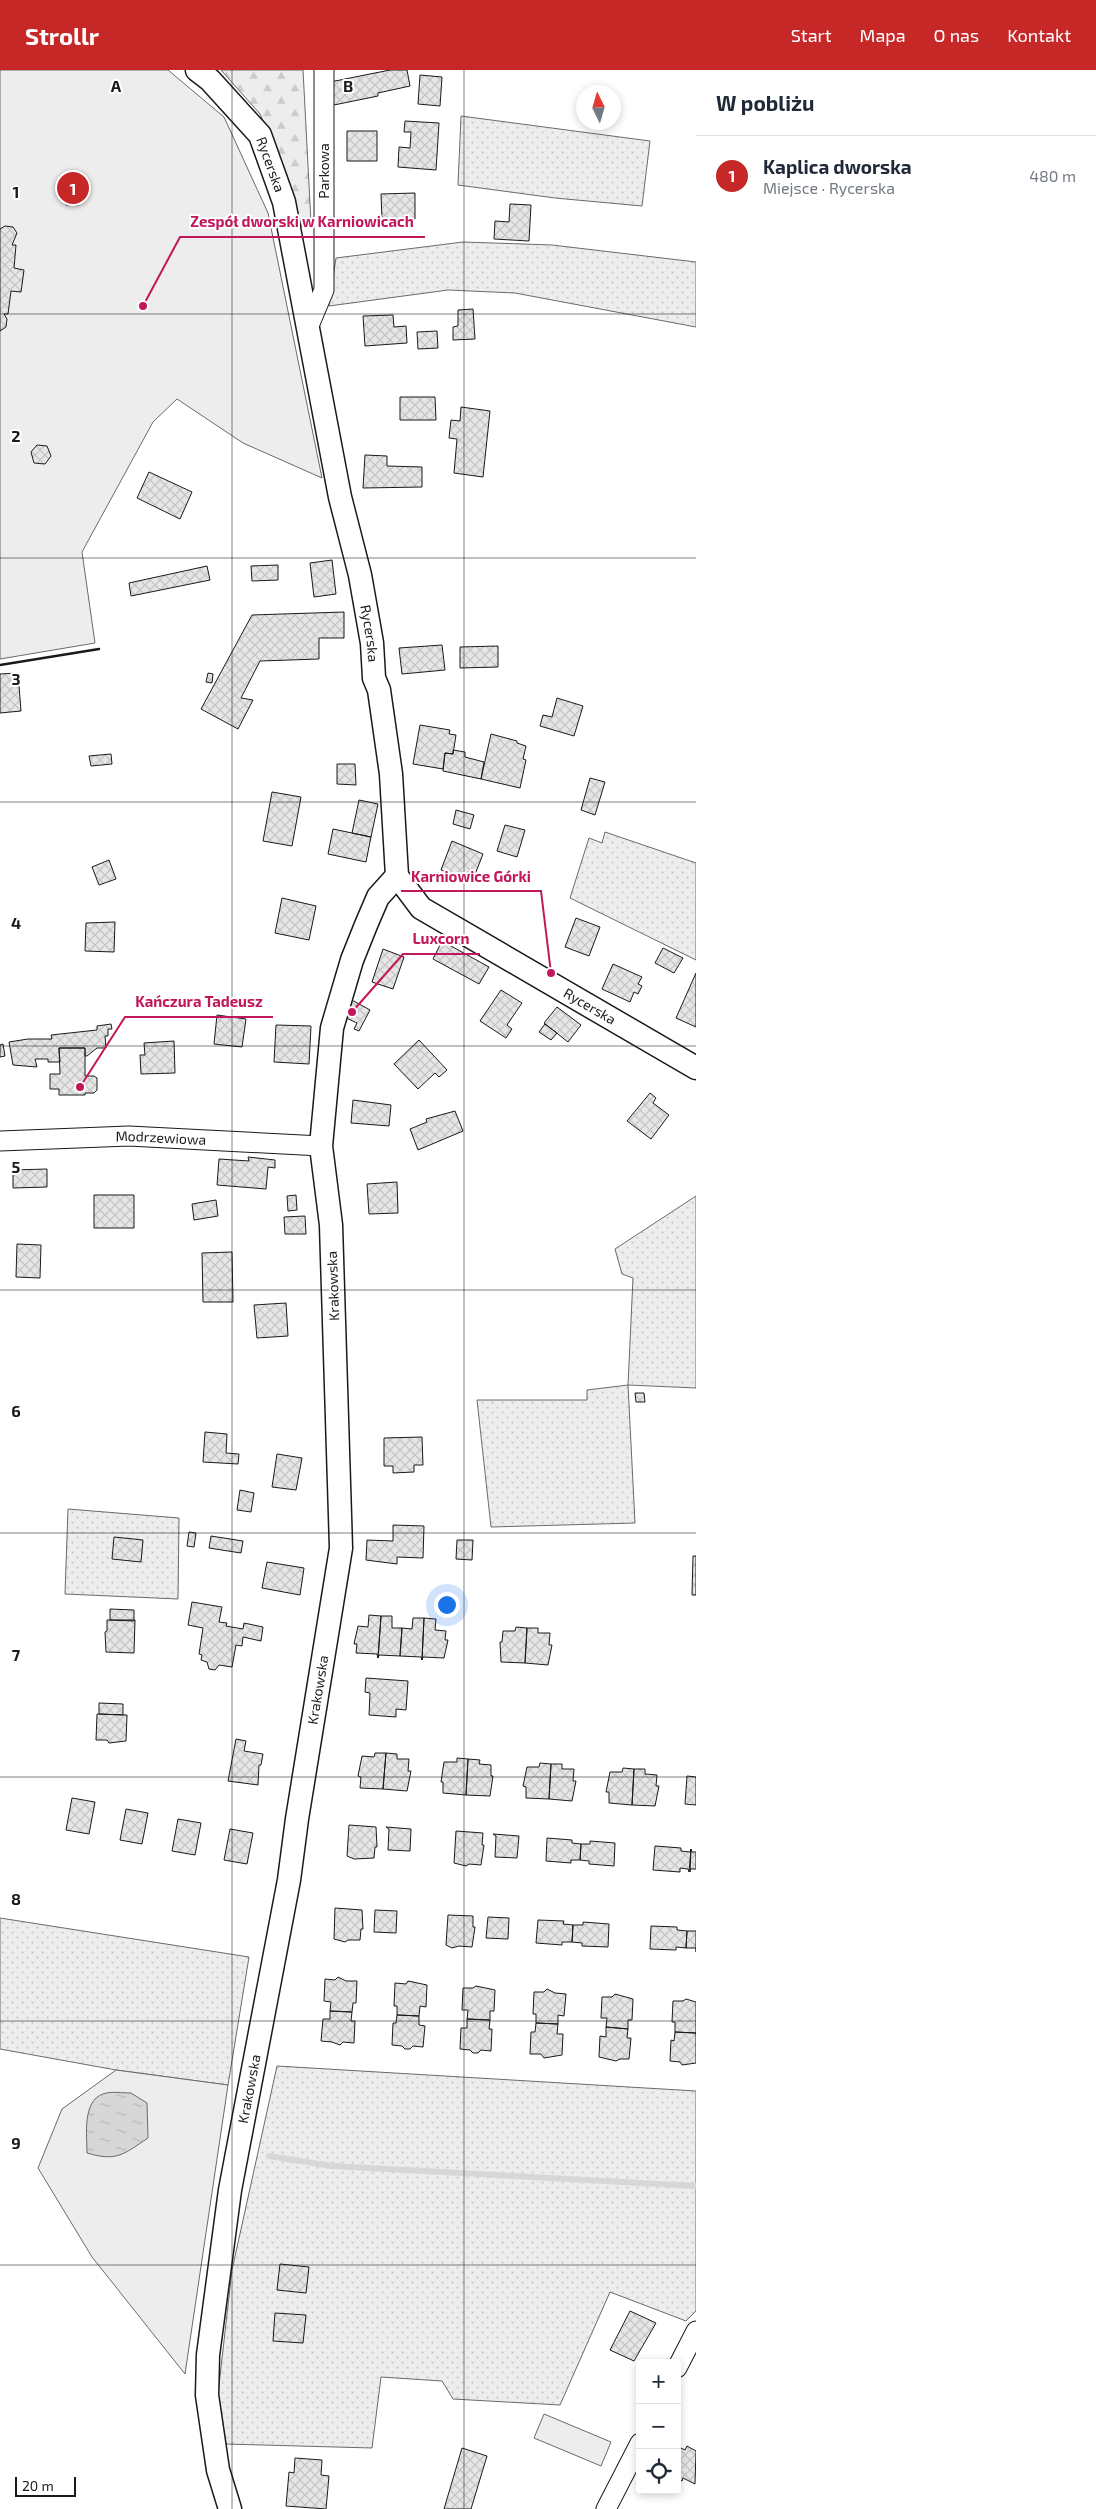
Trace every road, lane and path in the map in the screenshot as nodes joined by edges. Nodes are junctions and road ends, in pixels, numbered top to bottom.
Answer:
1 (197, 70) edge
2 (324, 70) edge
3 (308, 328) junction
4 (397, 876) junction
5 (696, 1068) edge
6 (0, 1141) edge
7 (321, 1146) junction
8 (696, 2331) edge
9 (681, 2360) edge
10 (637, 2449) edge
11 (230, 2509) edge
12 (606, 2509) edge

1 - 3 street, Rycerska
2 - 3 street, Parkowa
3 - 4 street, Rycerska
4 - 5 street, Rycerska
4 - 7 street, Krakowska
6 - 7 street, Modrzewiowa
7 - 11 street, Krakowska
8 - 9 street
10 - 12 street

